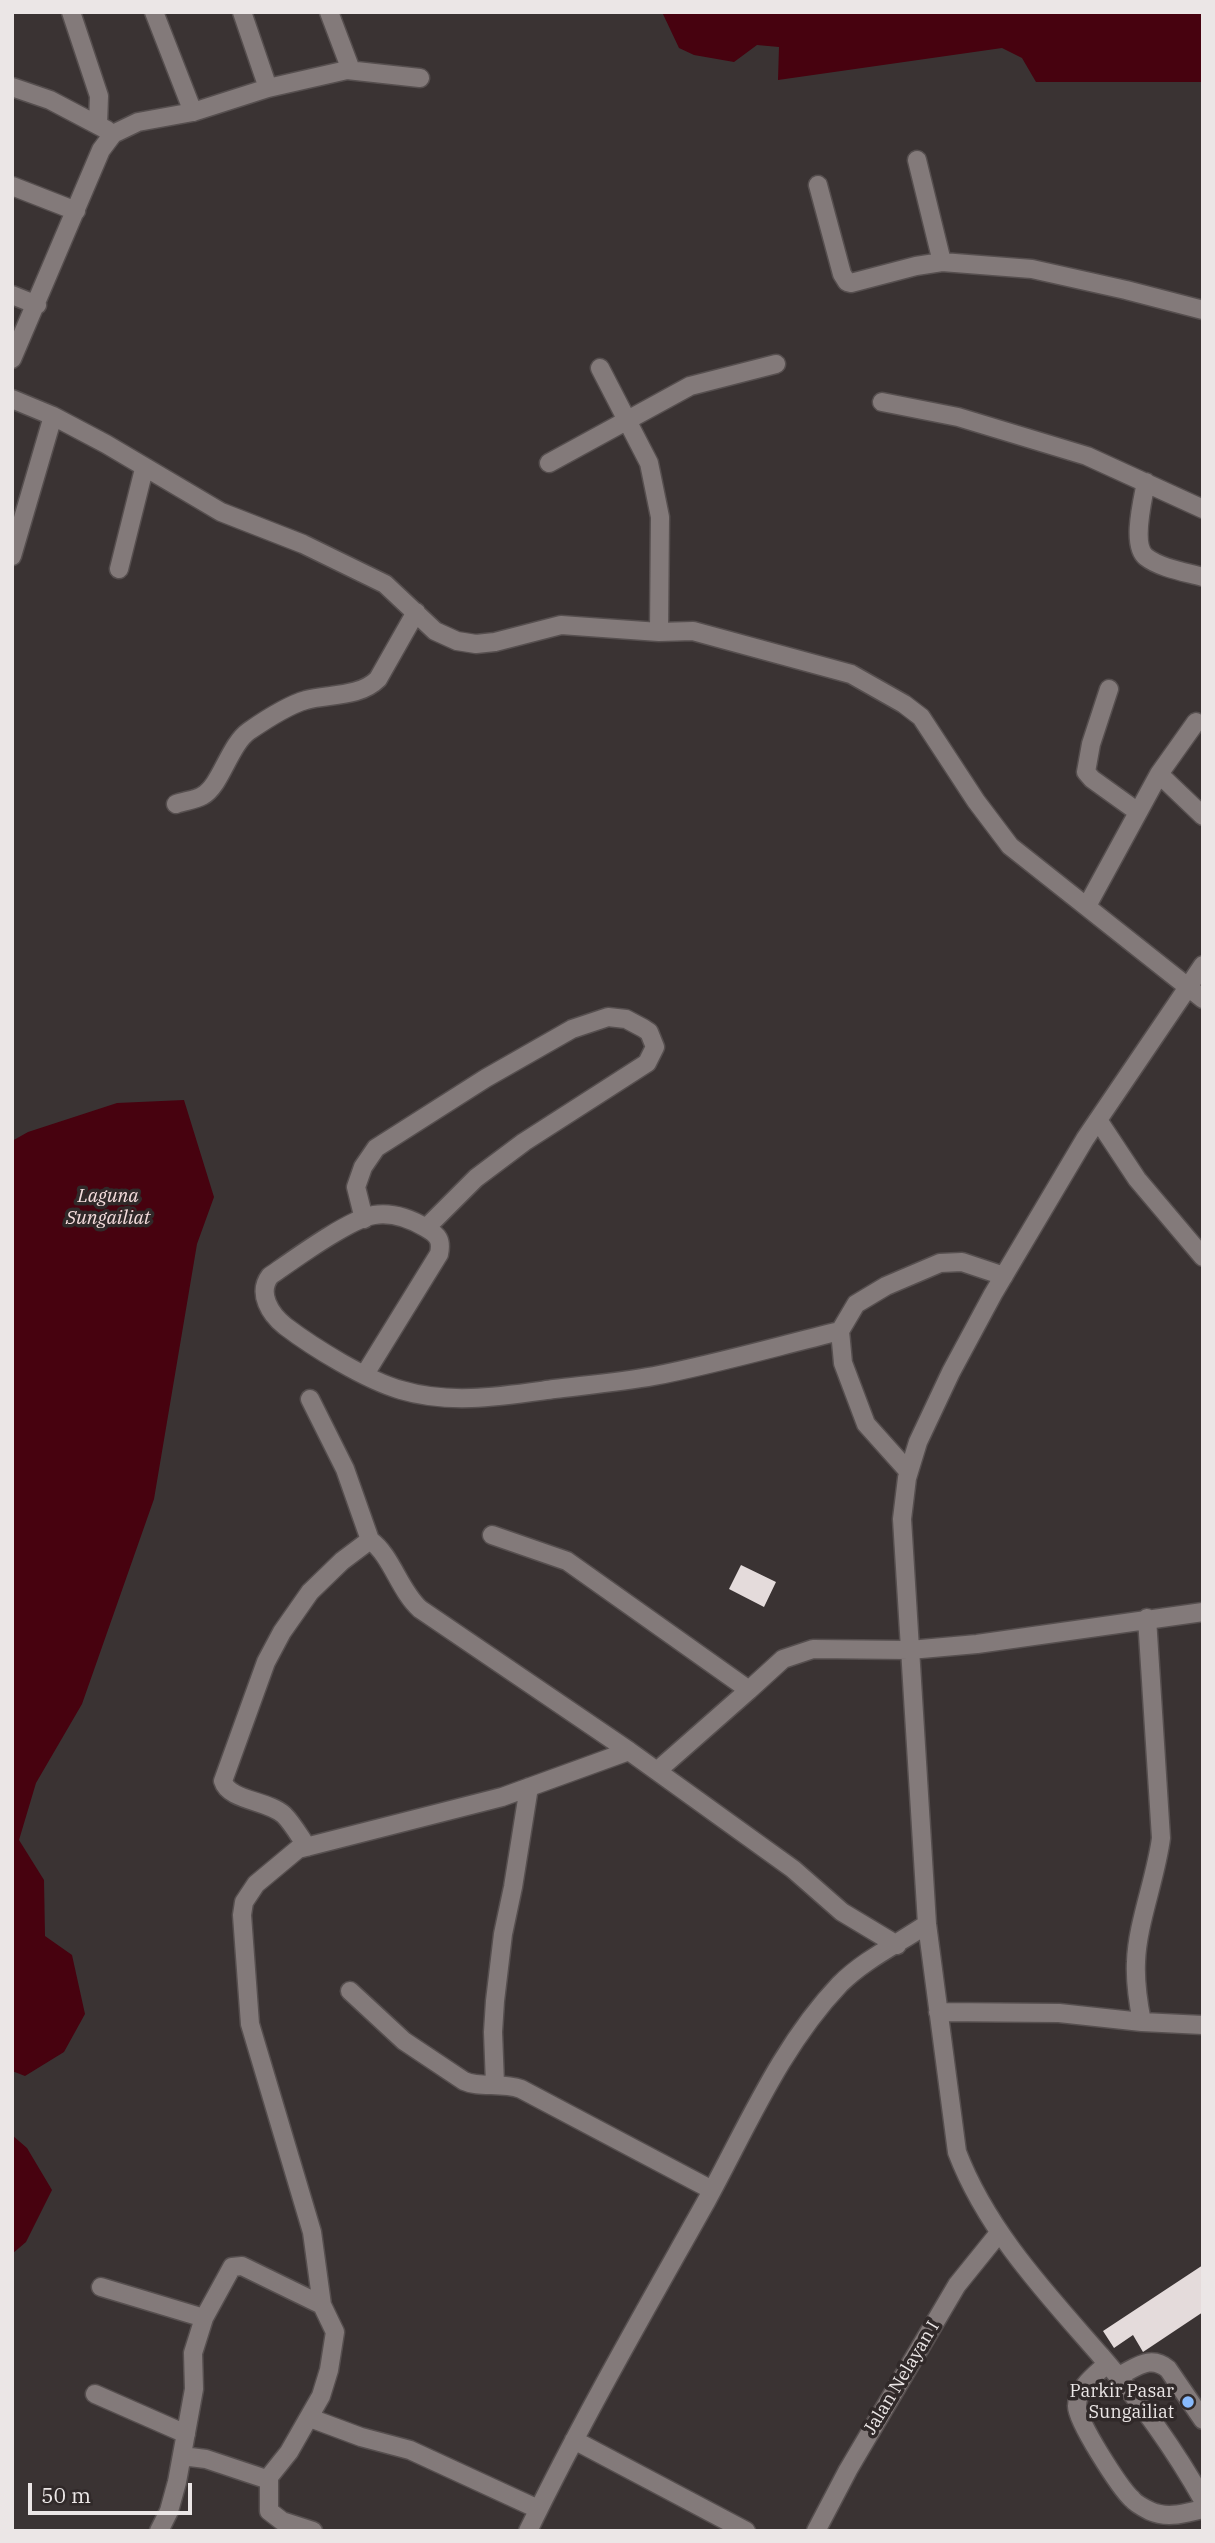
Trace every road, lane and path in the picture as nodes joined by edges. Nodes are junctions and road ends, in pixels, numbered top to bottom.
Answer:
1 (71, 12) edge
2 (153, 12) edge
3 (242, 12) edge
4 (329, 12) edge
5 (351, 70) junction
6 (420, 78) dead end
7 (12, 87) edge
8 (268, 88) junction
9 (193, 112) junction
10 (105, 129) junction
11 (917, 160) dead end
12 (818, 185) dead end
13 (12, 187) edge
14 (76, 211) junction
15 (942, 262) junction
16 (12, 295) edge
17 (37, 305) junction
18 (1203, 310) edge
19 (12, 359) edge
20 (776, 363) dead end
21 (600, 368) dead end
22 (12, 399) edge
23 (882, 402) dead end
24 (53, 416) junction
25 (627, 420) junction
26 (550, 463) dead end
27 (144, 469) junction
28 (1146, 482) junction
29 (1203, 509) edge
30 (12, 556) edge
31 (119, 569) dead end
32 (1203, 577) edge
33 (416, 612) junction
34 (659, 632) junction
35 (1109, 689) dead end
36 (1196, 722) dead end
37 (1159, 774) junction
38 (176, 804) dead end
39 (1138, 812) junction
40 (1203, 816) edge
41 (1087, 906) junction
42 (1203, 965) edge
43 (1186, 987) junction
44 (1203, 999) edge
45 (1092, 1129) junction
46 (363, 1219) junction
47 (426, 1227) junction
48 (1203, 1257) edge
49 (1004, 1276) junction
50 (840, 1331) junction
51 (365, 1374) junction
52 (310, 1399) dead end
53 (909, 1472) junction
54 (492, 1535) dead end
55 (370, 1540) junction
56 (1203, 1612) edge
57 (1147, 1618) junction
58 (909, 1650) junction
59 (750, 1690) junction
60 (629, 1751) junction
61 (657, 1771) junction
62 (529, 1787) junction
63 (302, 1848) junction
64 (927, 1924) junction
65 (897, 1945) junction
66 (351, 1991) dead end
67 (938, 2012) junction
68 (1142, 2022) junction
69 (1203, 2025) edge
70 (495, 2084) junction
71 (712, 2190) junction
72 (999, 2233) junction
73 (102, 2287) dead end
74 (322, 2305) junction
75 (204, 2318) junction
76 (1112, 2370) junction
77 (95, 2394) dead end
78 (310, 2418) junction
79 (1203, 2420) edge
80 (186, 2434) junction
81 (574, 2440) junction
82 (182, 2456) junction
83 (269, 2477) junction
84 (1201, 2492) edge
85 (1203, 2509) edge
86 (538, 2510) junction
87 (159, 2531) edge
88 (313, 2531) edge
89 (528, 2531) edge
90 (746, 2531) edge
91 (816, 2531) edge

1 - 10 street
2 - 9 street
3 - 8 street
4 - 5 street
5 - 6 street
5 - 8 street
7 - 10 street
8 - 9 street
9 - 10 street
10 - 14 street
11 - 15 street
12 - 15 street
13 - 14 street
14 - 17 street
15 - 18 street
16 - 17 street
17 - 19 street
20 - 25 street
21 - 25 street
22 - 24 street
23 - 28 street
24 - 27 street
24 - 30 street
25 - 26 street
25 - 34 street
27 - 31 street
27 - 33 street
28 - 29 street
28 - 32 street
33 - 34 street
33 - 38 street
34 - 41 street
35 - 39 street
36 - 37 street
37 - 39 street
37 - 40 street
39 - 41 street
41 - 43 street
42 - 43 street
43 - 44 street
43 - 45 street
45 - 48 street
45 - 49 street
46 - 47 street
46 - 47 street
46 - 51 street
47 - 51 street
49 - 50 street
49 - 53 street
50 - 51 street
50 - 53 street
52 - 55 street
53 - 58 street
54 - 59 street
55 - 60 street
55 - 63 street
56 - 57 street
57 - 58 street
57 - 68 street
58 - 59 street
58 - 64 street
59 - 61 street
60 - 61 street
60 - 62 street
61 - 65 street
62 - 63 street
62 - 70 street
63 - 74 street
64 - 65 street
64 - 67 street
65 - 71 street
66 - 70 street
67 - 68 street
67 - 72 street
68 - 69 street
70 - 71 street
71 - 81 street
72 - 76 street
72 - 91 street, Jalan Nelayan I
73 - 75 street
74 - 75 street
74 - 78 street
75 - 80 street
76 - 79 street
76 - 84 street
76 - 85 street
77 - 80 street
78 - 83 street
78 - 86 street
80 - 82 street
81 - 86 street
81 - 90 street
82 - 83 street
82 - 87 street
83 - 88 street
86 - 89 street

